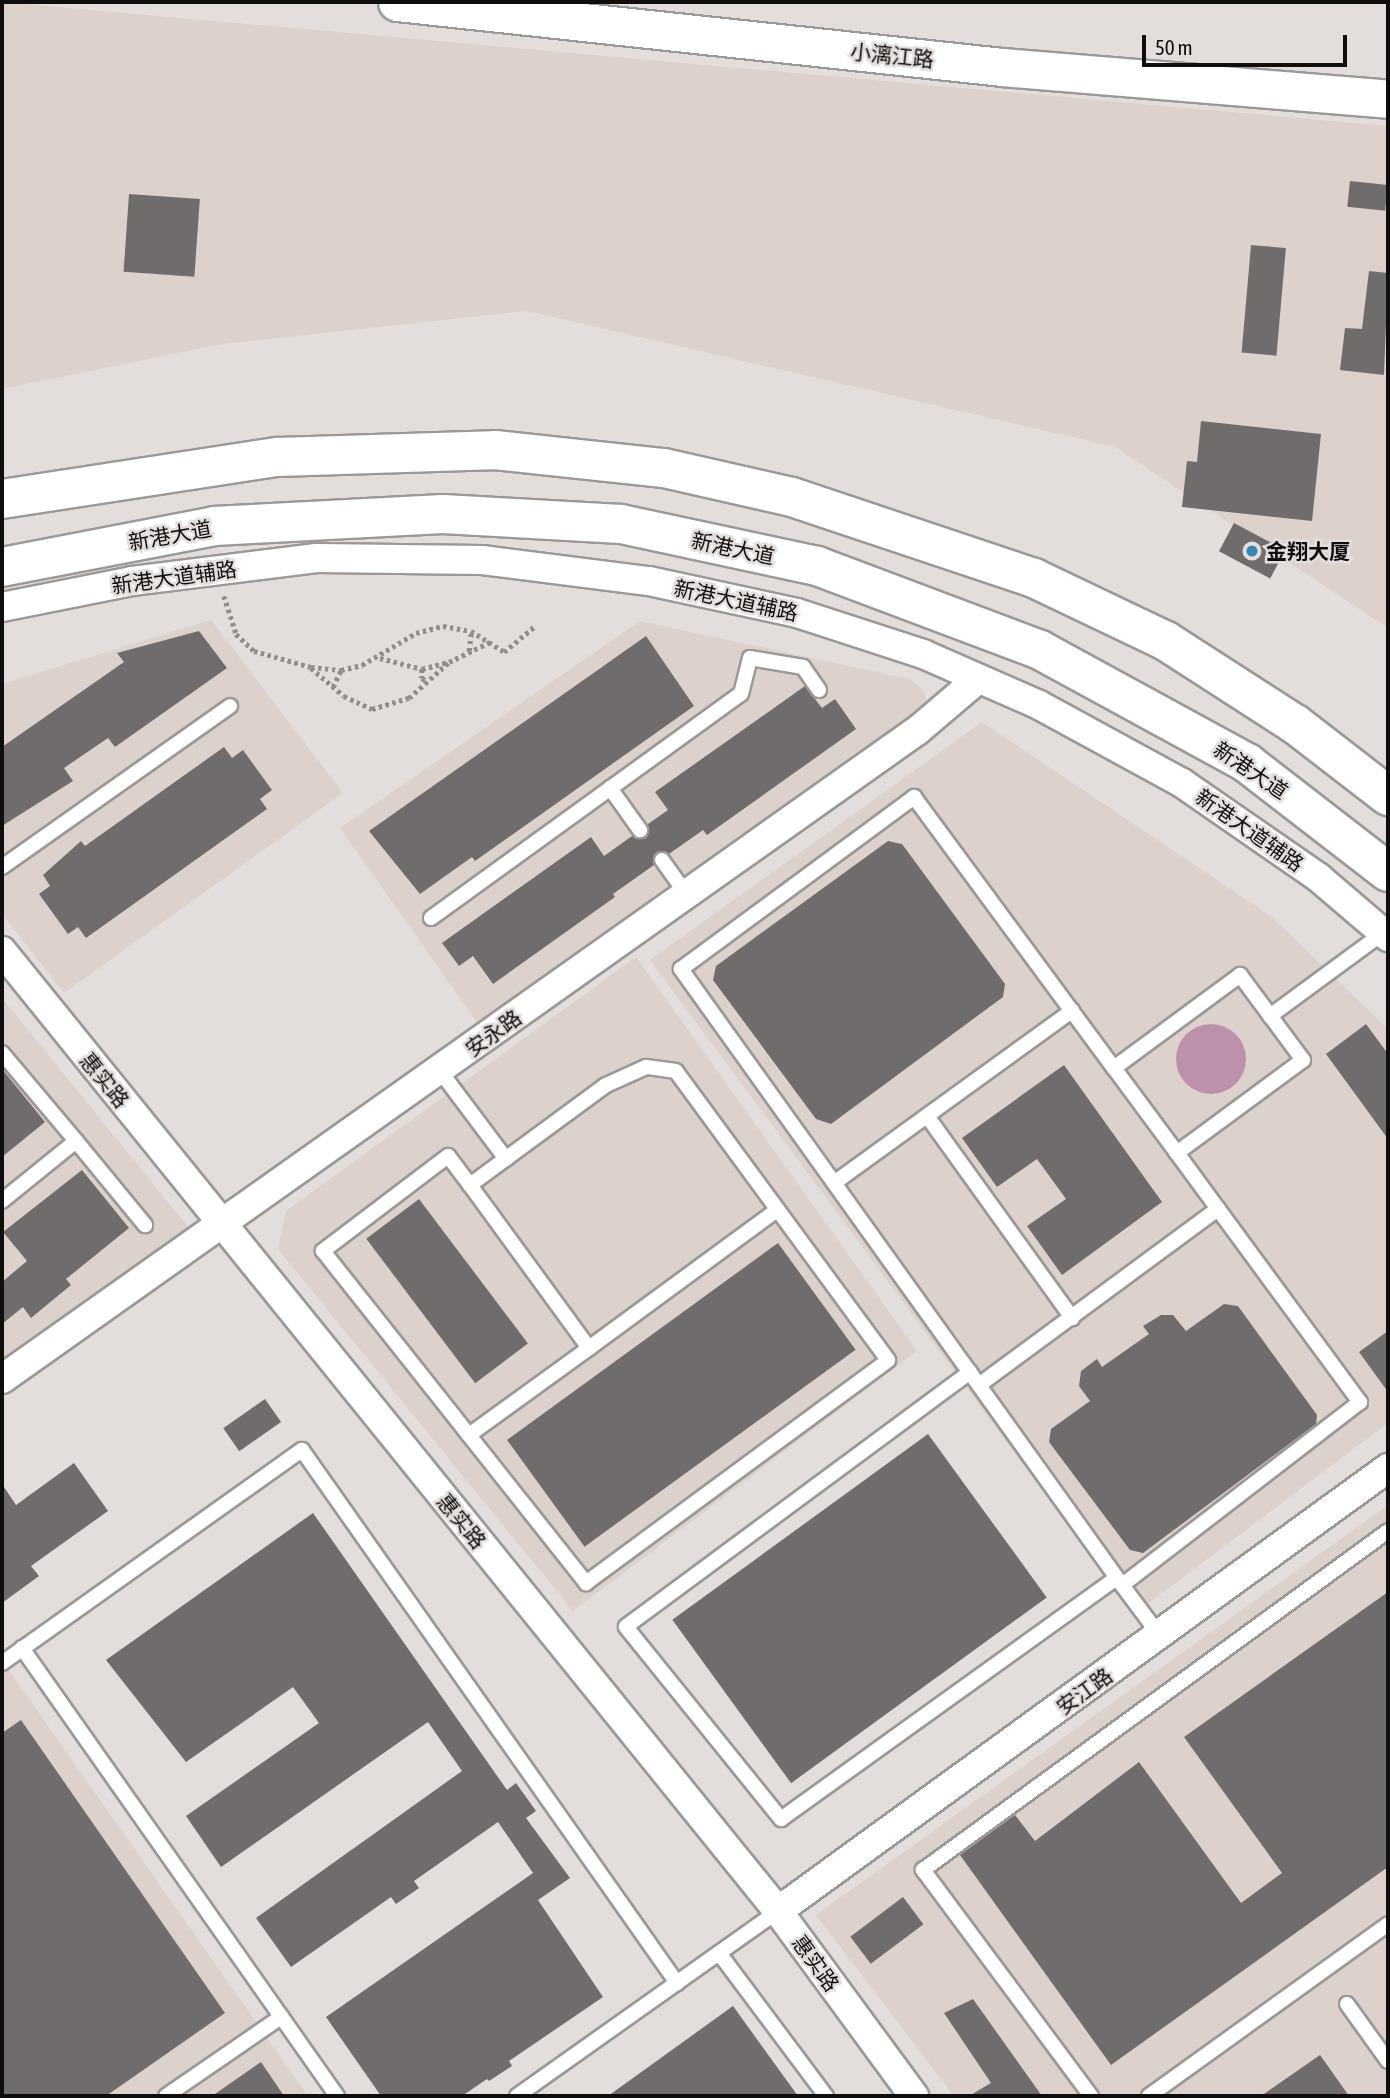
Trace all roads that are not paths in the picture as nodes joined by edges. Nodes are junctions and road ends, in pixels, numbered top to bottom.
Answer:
1 (397, 2) edge
2 (1388, 99) edge
3 (2, 499) edge
4 (2, 567) edge
5 (2, 607) edge
6 (978, 679) junction
7 (819, 690) dead end
8 (230, 706) dead end
9 (610, 788) junction
10 (1388, 796) edge
11 (640, 830) dead end
12 (662, 860) dead end
13 (2, 867) edge
14 (1388, 872) edge
15 (687, 895) junction
16 (430, 918) dead end
17 (1385, 935) edge
18 (2, 951) edge
19 (1072, 1011) junction
20 (1270, 1016) junction
21 (2, 1053) edge
22 (1114, 1068) junction
23 (440, 1071) junction
24 (927, 1116) junction
25 (76, 1141) junction
26 (1177, 1153) junction
27 (506, 1159) junction
28 (834, 1184) junction
29 (470, 1185) junction
30 (2, 1201) edge
31 (1218, 1209) junction
32 (778, 1210) junction
33 (145, 1225) dead end
34 (223, 1226) junction
35 (1072, 1318) junction
36 (589, 1348) junction
37 (970, 1372) junction
38 (2, 1379) edge
39 (979, 1385) junction
40 (469, 1435) junction
41 (1388, 1468) edge
42 (1388, 1531) edge
43 (1119, 1582) junction
44 (1160, 1636) junction
45 (22, 1648) junction
46 (3, 1659) edge
47 (778, 1911) junction
48 (1388, 1924) edge
49 (719, 1953) junction
50 (677, 1983) junction
51 (1348, 2004) dead end
52 (281, 2017) junction
53 (1388, 2061) edge
54 (166, 2096) edge
55 (337, 2096) edge
56 (517, 2096) edge
57 (825, 2096) edge
58 (914, 2096) edge
59 (1091, 2096) edge
60 (1149, 2096) edge

1 - 2 street, 小漓江路
3 - 10 main road
4 - 14 main road, 新港大道
5 - 6 street, 新港大道辅路
6 - 15 street, 安永路
6 - 17 street, 新港大道辅路
7 - 9 lane
8 - 13 lane
9 - 11 lane
9 - 16 lane
12 - 15 lane
15 - 23 street, 安永路
17 - 20 lane
18 - 34 street, 惠实路
19 - 22 lane
19 - 24 lane
19 - 28 lane
20 - 22 lane
20 - 26 lane
21 - 25 lane
22 - 26 lane
23 - 27 lane
23 - 34 street, 安永路
24 - 28 lane
24 - 35 lane
25 - 30 lane
25 - 33 lane
26 - 31 lane
27 - 29 lane
27 - 32 lane
28 - 37 lane
29 - 36 lane
29 - 40 lane
31 - 35 lane
31 - 43 lane
32 - 36 lane
32 - 40 lane
34 - 38 street, 安永路
34 - 47 street, 惠实路
35 - 39 lane
36 - 40 lane
37 - 39 lane
37 - 43 lane
39 - 43 lane
41 - 44 street, 安江路
42 - 59 lane
43 - 44 lane
44 - 47 street, 安江路
45 - 46 lane
45 - 50 lane
45 - 52 lane
47 - 49 lane
47 - 58 street, 惠实路
48 - 60 lane
49 - 50 lane
49 - 57 lane
50 - 56 lane
51 - 53 lane
52 - 54 lane
52 - 55 lane

